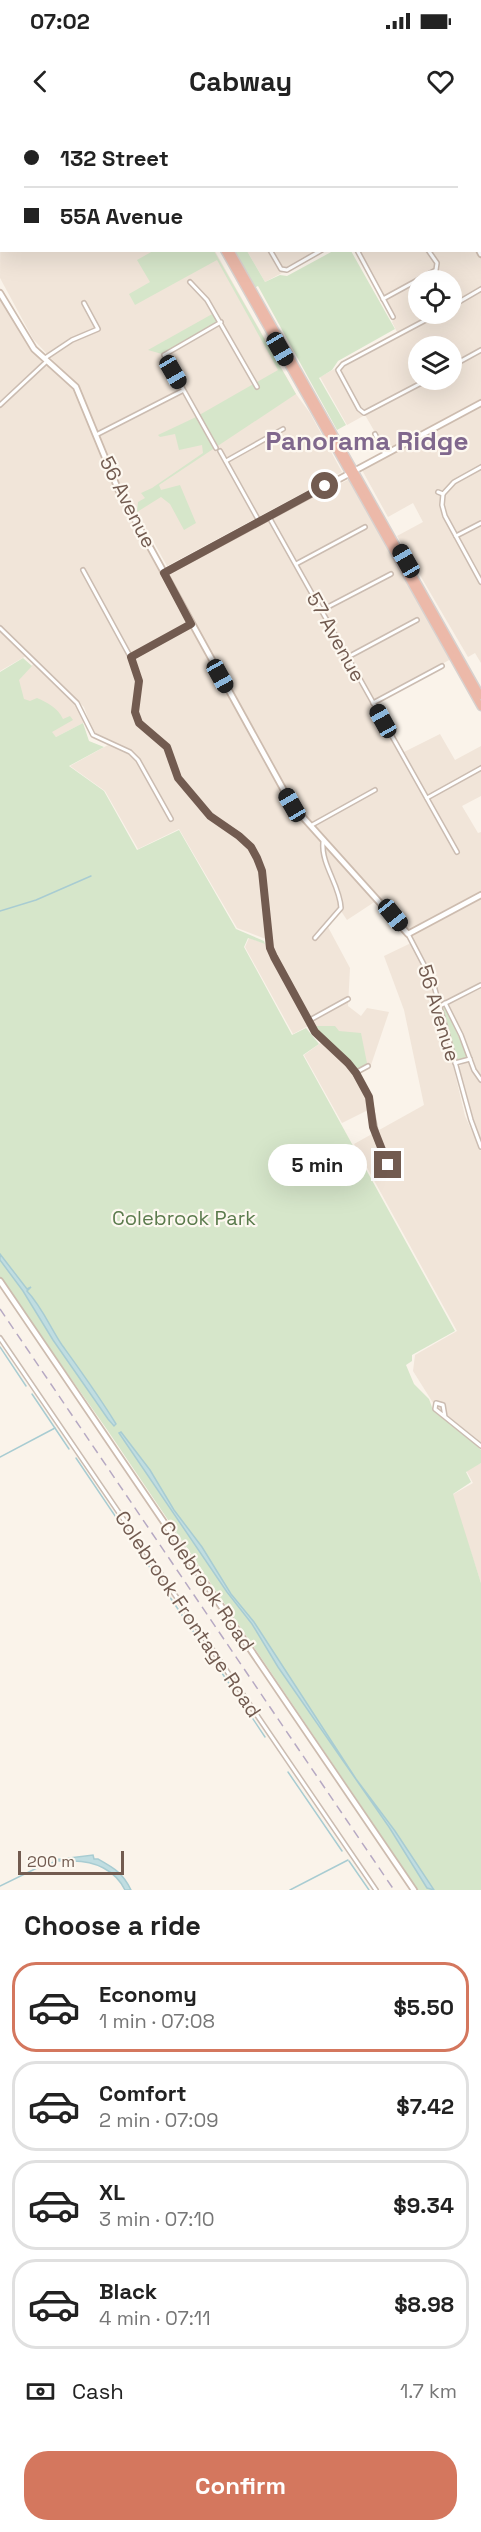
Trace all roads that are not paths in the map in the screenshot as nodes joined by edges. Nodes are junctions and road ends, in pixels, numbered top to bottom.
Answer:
1 (225, 252) edge
2 (231, 252) edge
3 (271, 252) edge
4 (311, 252) edge
5 (319, 252) edge
6 (358, 252) edge
7 (429, 252) edge
8 (313, 256) junction
9 (190, 282) dead end
10 (481, 289) edge
11 (1, 297) edge
12 (383, 299) junction
13 (462, 300) edge
14 (84, 303) dead end
15 (393, 317) dead end
16 (220, 322) junction
17 (419, 324) edge
18 (481, 350) edge
19 (44, 360) junction
20 (462, 360) edge
21 (257, 387) dead end
22 (408, 390) edge
23 (183, 391) junction
24 (481, 402) edge
25 (0, 405) edge
26 (283, 429) dead end
27 (375, 434) dead end
28 (96, 435) junction
29 (385, 454) junction
30 (226, 461) junction
31 (481, 467) edge
32 (353, 471) junction
33 (438, 492) dead end
34 (443, 494) junction
35 (268, 516) junction
36 (258, 521) junction
37 (481, 524) edge
38 (365, 527) dead end
39 (456, 536) junction
40 (296, 564) junction
41 (83, 570) dead end
42 (164, 573) junction
43 (391, 574) dead end
44 (481, 582) edge
45 (322, 610) junction
46 (417, 620) dead end
47 (191, 624) junction
48 (0, 628) edge
49 (131, 657) junction
50 (348, 657) junction
51 (442, 666) dead end
52 (481, 696) edge
53 (373, 703) junction
54 (481, 707) edge
55 (481, 768) edge
56 (375, 790) dead end
57 (427, 798) junction
58 (171, 819) dead end
59 (310, 826) junction
60 (324, 840) junction
61 (457, 852) dead end
62 (481, 895) edge
63 (408, 934) junction
64 (315, 938) dead end
65 (481, 985) edge
66 (348, 999) dead end
67 (445, 1003) junction
68 (440, 1006) junction
69 (310, 1020) junction
70 (470, 1059) junction
71 (455, 1063) junction
72 (368, 1066) dead end
73 (356, 1073) junction
74 (481, 1080) edge
75 (481, 1147) edge
76 (392, 1171) dead end
77 (0, 1281) edge
78 (0, 1338) edge
79 (445, 1417) junction
80 (481, 1446) edge
81 (376, 1890) edge
82 (414, 1890) edge

1 - 32 highway
2 - 32 highway
3 - 8 street
4 - 8 street
5 - 8 street
6 - 12 street
7 - 12 street
9 - 16 street
10 - 13 street
11 - 19 street, 56 Avenue
12 - 15 street
14 - 19 street
16 - 21 street
16 - 23 street
17 - 22 street
18 - 20 street
19 - 25 street
19 - 28 street, 56 Avenue
23 - 28 street
23 - 30 street
24 - 29 street
26 - 30 street
27 - 29 street
28 - 42 street, 56 Avenue
29 - 32 street
30 - 36 street
31 - 34 street
32 - 35 street
32 - 52 highway
32 - 54 highway
33 - 34 street
34 - 39 street
35 - 36 street
35 - 40 street, 57 Avenue
36 - 42 street
37 - 39 street
38 - 40 street
39 - 44 street
40 - 45 street, 57 Avenue
41 - 49 street
42 - 47 street, 56 Avenue
43 - 45 street
45 - 50 street, 57 Avenue
46 - 50 street
47 - 49 street
47 - 59 street, 56 Avenue
48 - 58 street
49 - 69 street
50 - 53 street, 57 Avenue
51 - 53 street
53 - 57 street, 57 Avenue
55 - 57 street
56 - 59 street
57 - 61 street, 57 Avenue
59 - 60 street, 56 Avenue
60 - 63 street, 56 Avenue
60 - 64 street
62 - 63 street
63 - 68 street, 56 Avenue
65 - 67 street
66 - 69 street
67 - 68 street
67 - 70 street
68 - 71 street, 56 Avenue
69 - 73 street
70 - 71 street
70 - 74 street
71 - 75 street, 56 Avenue
72 - 73 street
73 - 76 street
77 - 82 street, Colebrook Road
78 - 81 street, Colebrook Frontage Road
79 - 79 street
79 - 80 street

